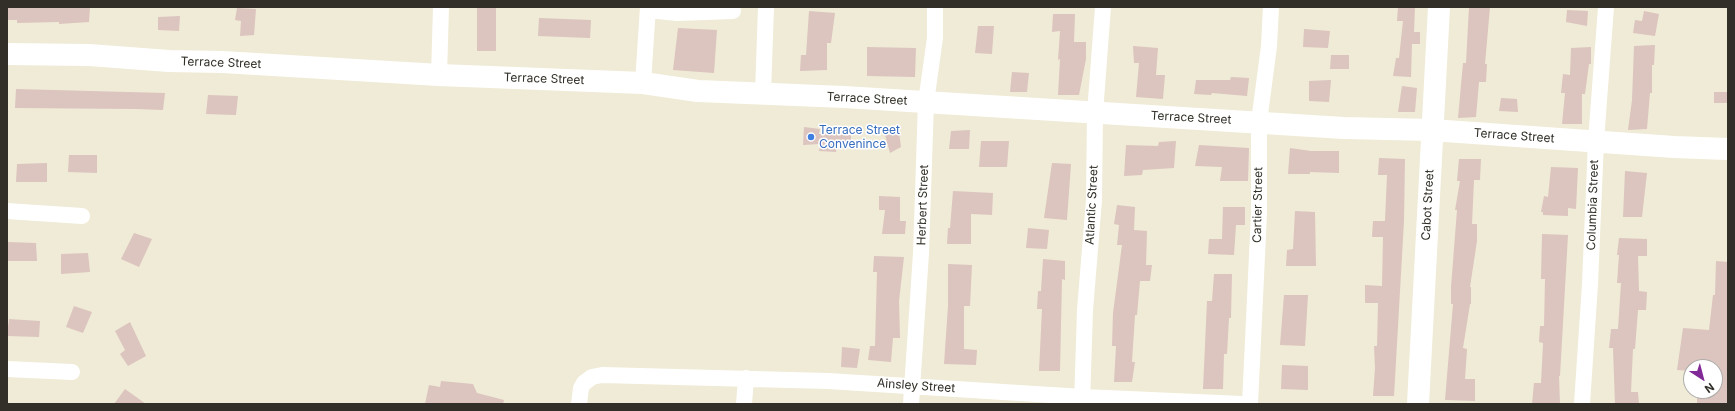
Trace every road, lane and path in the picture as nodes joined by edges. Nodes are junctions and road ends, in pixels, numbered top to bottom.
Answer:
1 (441, 7) edge
2 (766, 7) edge
3 (935, 7) edge
4 (1103, 7) edge
5 (1271, 7) edge
6 (1439, 7) edge
7 (1606, 7) edge
8 (648, 9) edge
9 (733, 11) dead end
10 (7, 54) edge
11 (439, 75) junction
12 (643, 84) junction
13 (763, 93) junction
14 (926, 102) junction
15 (1096, 112) junction
16 (1259, 122) junction
17 (1431, 130) junction
18 (1596, 141) junction
19 (1728, 149) edge
20 (7, 211) edge
21 (82, 216) dead end
22 (7, 369) edge
23 (72, 372) dead end
24 (746, 378) junction
25 (912, 385) junction
26 (1083, 401) edge
27 (579, 404) edge
28 (744, 404) edge
29 (911, 404) edge
30 (1242, 404) edge
31 (1250, 404) edge
32 (1418, 404) edge
33 (1582, 404) edge

1 - 11 street
2 - 13 street
3 - 14 street, Herbert Street
4 - 15 street, Atlantic Street
5 - 16 street, Cartier Street
6 - 17 street, Cabot Street
7 - 18 street, Columbia Street
8 - 9 street
8 - 12 street
10 - 11 street, Terrace Street
11 - 12 street, Terrace Street
12 - 13 street, Terrace Street
13 - 14 street, Terrace Street
14 - 15 street, Terrace Street
14 - 25 street, Herbert Street
15 - 16 street, Terrace Street
15 - 26 street, Atlantic Street
16 - 17 street, Terrace Street
16 - 31 street, Cartier Street
17 - 18 street, Terrace Street
17 - 32 street, Cabot Street
18 - 19 street, Terrace Street
18 - 33 street, Columbia Street
20 - 21 street
22 - 23 street
24 - 25 street, Ainsley Street
24 - 27 street, Ainsley Street
24 - 28 street
25 - 26 street, Ainsley Street
25 - 29 street, Herbert Street
26 - 30 street, Ainsley Street

